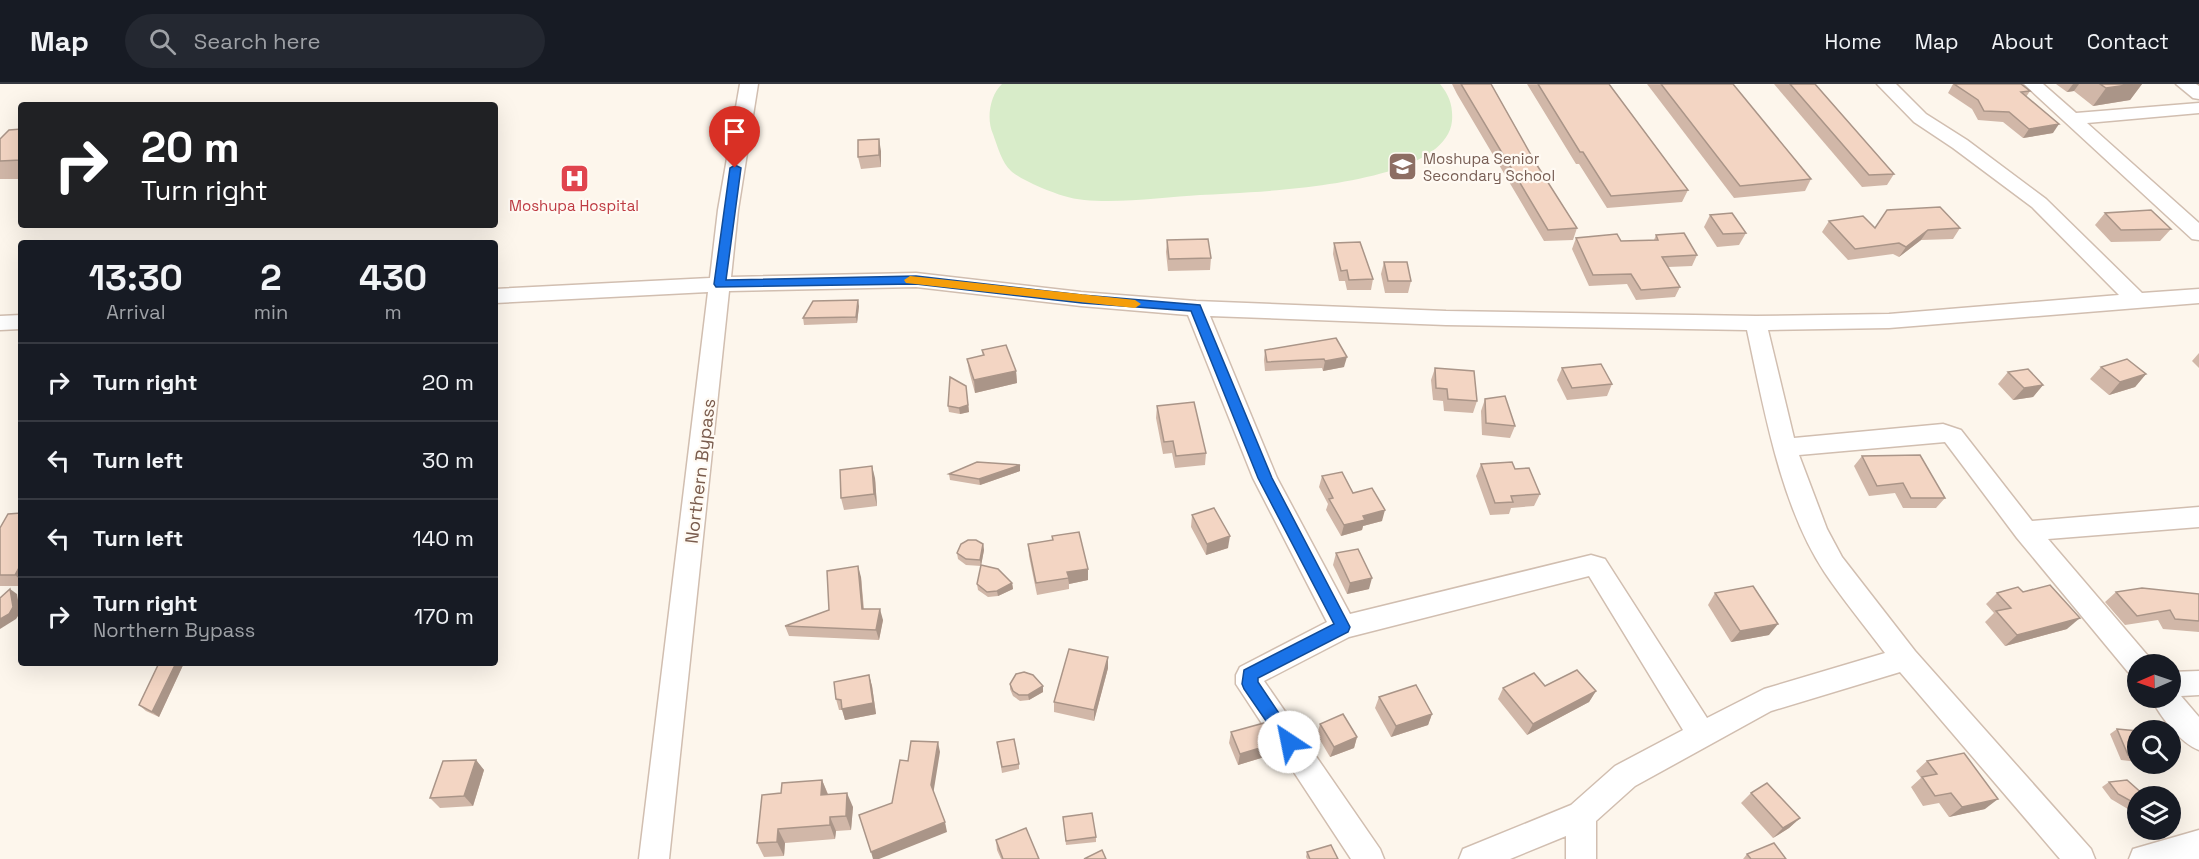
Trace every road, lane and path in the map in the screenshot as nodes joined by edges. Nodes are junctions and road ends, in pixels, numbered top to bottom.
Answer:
1 (750, 84) edge
2 (1886, 84) edge
3 (2033, 84) edge
4 (2185, 84) edge
5 (2199, 94) edge
6 (2199, 108) edge
7 (2073, 119) junction
8 (2199, 234) edge
9 (720, 284) junction
10 (498, 296) edge
11 (2199, 296) edge
12 (2137, 301) junction
13 (1196, 308) junction
14 (18, 322) edge
15 (0, 323) edge
16 (1756, 323) junction
17 (1784, 448) junction
18 (2199, 517) edge
19 (2026, 531) junction
20 (1343, 627) junction
21 (2130, 654) edge
22 (1905, 659) junction
23 (2199, 683) edge
24 (2181, 684) edge
25 (2174, 708) edge
26 (1701, 735) junction
27 (2199, 737) edge
28 (1581, 815) junction
29 (2199, 845) edge
30 (654, 859) edge
31 (1369, 859) edge
32 (1474, 859) edge
33 (1581, 859) edge
34 (2080, 859) edge
35 (2144, 859) edge

1 - 9 street, Northern Bypass
2 - 12 street
3 - 7 street
4 - 5 street
6 - 7 street
7 - 8 street
9 - 10 street
9 - 13 street
9 - 30 street, Northern Bypass
11 - 12 street
12 - 16 street
13 - 16 street
13 - 20 street
14 - 15 street
16 - 17 street
17 - 19 street
17 - 22 street
18 - 19 street
19 - 21 street
20 - 26 street
20 - 31 street
22 - 26 street
22 - 34 street
23 - 24 street
25 - 27 street
26 - 28 street
28 - 32 street
28 - 33 street
29 - 35 street

